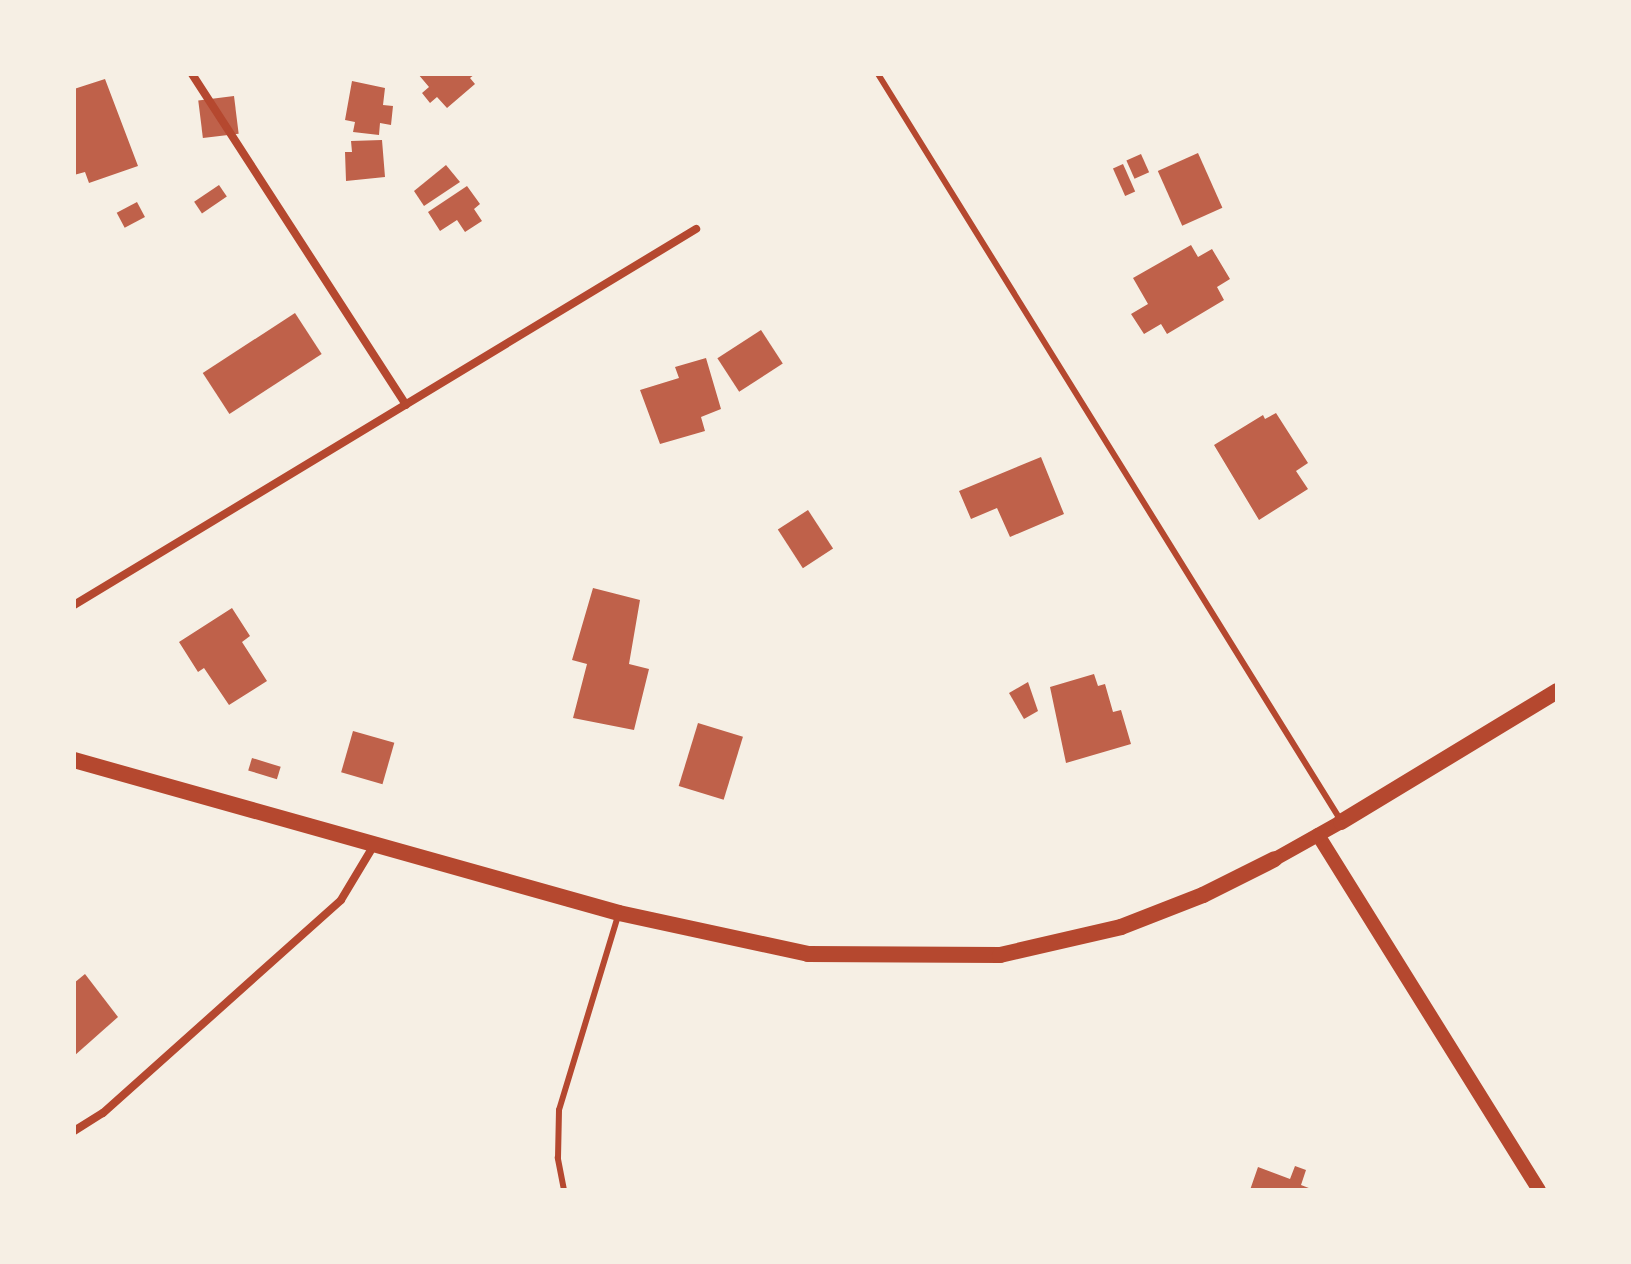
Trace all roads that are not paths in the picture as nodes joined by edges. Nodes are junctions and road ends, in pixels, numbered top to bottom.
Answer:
1 (192, 74) edge
2 (878, 74) edge
3 (696, 229) dead end
4 (406, 405) junction
5 (74, 605) edge
6 (1557, 691) edge
7 (74, 760) edge
8 (1341, 822) junction
9 (1318, 835) junction
10 (374, 844) junction
11 (1275, 859) joint
12 (619, 913) junction
13 (74, 1131) edge
14 (564, 1190) edge
15 (1539, 1190) edge

1 - 4 street
2 - 8 lane
3 - 4 street
4 - 5 street
6 - 8 main road
7 - 10 main road
8 - 9 street
9 - 11 street
9 - 15 street
10 - 12 main road
10 - 13 street
11 - 12 main road
12 - 14 lane

